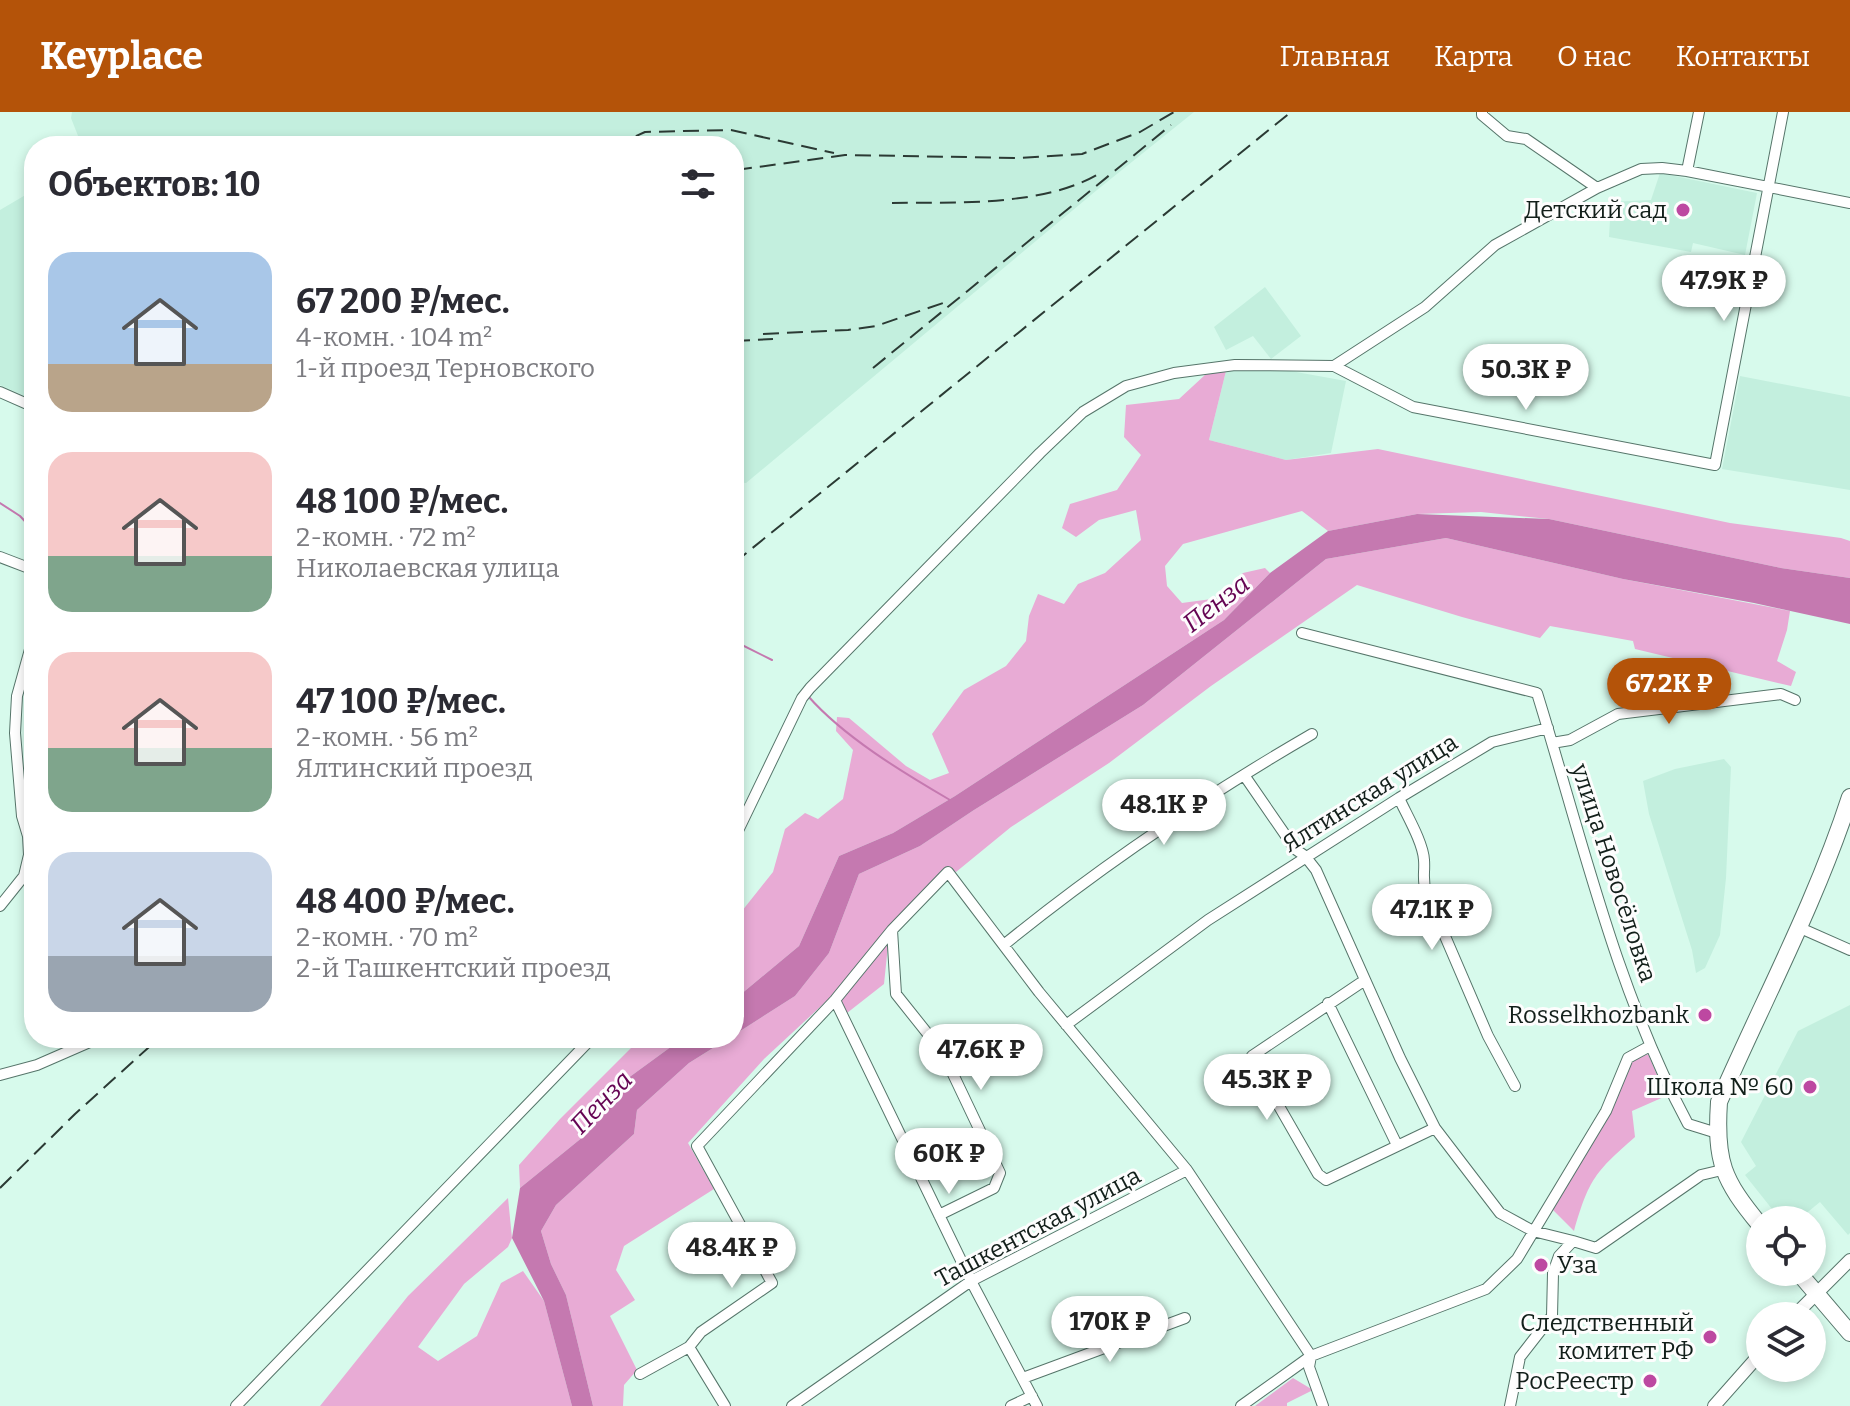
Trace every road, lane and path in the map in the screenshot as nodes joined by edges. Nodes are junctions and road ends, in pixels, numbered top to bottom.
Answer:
1 (1482, 112) edge
2 (1699, 112) edge
3 (1783, 112) edge
4 (1687, 171) junction
5 (1767, 187) junction
6 (1597, 188) junction
7 (1850, 203) edge
8 (1334, 366) junction
9 (0, 392) edge
10 (24, 403) edge
11 (0, 557) edge
12 (24, 566) edge
13 (1302, 633) dead end
14 (24, 671) edge
15 (1795, 700) dead end
16 (1548, 728) junction
17 (1312, 734) dead end
18 (1552, 743) junction
19 (1244, 775) junction
20 (1850, 797) edge
21 (1399, 798) junction
22 (744, 818) edge
23 (24, 823) edge
24 (1305, 856) junction
25 (24, 876) edge
26 (0, 906) edge
27 (1798, 927) junction
28 (892, 930) junction
29 (1005, 944) junction
30 (1850, 950) edge
31 (1365, 980) junction
32 (835, 1000) junction
33 (1328, 1003) junction
34 (1066, 1025) junction
35 (1650, 1046) junction
36 (71, 1048) edge
37 (582, 1048) edge
38 (0, 1075) edge
39 (1515, 1086) dead end
40 (1435, 1128) junction
41 (1717, 1133) junction
42 (1397, 1145) junction
43 (1187, 1170) junction
44 (1722, 1170) junction
45 (1746, 1208) edge
46 (939, 1215) junction
47 (1533, 1231) junction
48 (1573, 1241) junction
49 (1850, 1260) edge
50 (971, 1281) junction
51 (1809, 1286) edge
52 (1816, 1294) junction
53 (1808, 1302) edge
54 (1185, 1318) dead end
55 (1850, 1333) edge
56 (689, 1347) junction
57 (1311, 1356) junction
58 (1746, 1370) edge
59 (640, 1374) dead end
60 (1023, 1378) junction
61 (1034, 1401) edge
62 (236, 1406) edge
63 (725, 1406) edge
64 (792, 1406) edge
65 (1011, 1406) edge
66 (1242, 1406) edge
67 (1323, 1406) edge
68 (1510, 1406) edge
69 (1714, 1406) edge

1 - 6 street
2 - 4 street
3 - 5 street
4 - 5 street
4 - 6 street
5 - 7 street
5 - 8 street
6 - 8 street
8 - 22 street
9 - 10 street
11 - 12 street
13 - 16 street, улица Новосёловка
14 - 23 street
15 - 18 street
16 - 18 street, улица Новосёловка
16 - 21 street, Ялтинская улица
17 - 19 street
18 - 35 street, улица Новосёловка
19 - 24 street
19 - 29 street
20 - 27 main road
21 - 24 street, Ялтинская улица
21 - 39 street
24 - 31 street
24 - 34 street, Ялтинская улица
25 - 26 street
27 - 30 street
27 - 41 main road
28 - 29 street
28 - 32 street
28 - 46 street
29 - 34 street
31 - 33 street
31 - 40 street
32 - 46 street
32 - 56 street
33 - 42 street
33 - 42 street
34 - 43 street
35 - 41 street, улица Новосёловка
35 - 47 street
36 - 38 street
37 - 62 street
40 - 42 street
40 - 47 street
41 - 44 main road
43 - 50 street, Ташкентская улица
43 - 57 street
44 - 45 main road
44 - 48 street
46 - 50 street
47 - 48 street
47 - 57 street
48 - 68 street
49 - 52 street
50 - 60 street
50 - 64 street, Ташкентская улица
51 - 52 main road
52 - 53 street
52 - 55 main road
54 - 60 street
56 - 59 street
56 - 63 street
57 - 66 street
57 - 67 street
58 - 69 street
60 - 61 street
61 - 65 street

